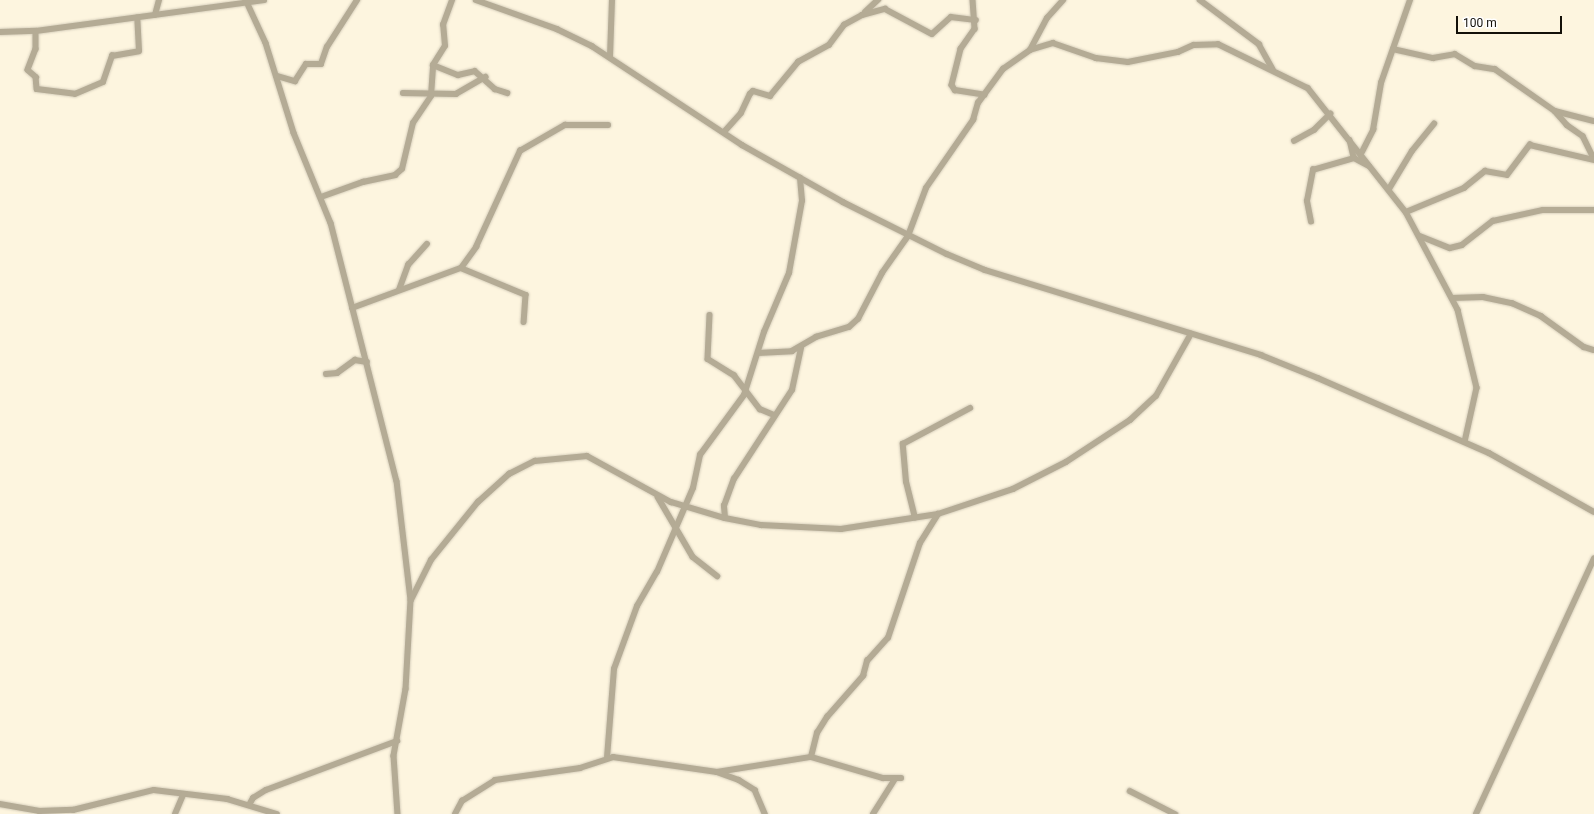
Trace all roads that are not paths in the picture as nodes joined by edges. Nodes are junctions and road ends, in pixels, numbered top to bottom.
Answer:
1 (159, 0) edge
2 (264, 0) edge
3 (357, 0) edge
4 (452, 0) edge
5 (476, 0) edge
6 (612, 0) edge
7 (878, 0) edge
8 (973, 0) edge
9 (1063, 0) edge
10 (1200, 0) edge
11 (1410, 0) edge
12 (248, 1) edge
13 (155, 15) junction
14 (862, 15) junction
15 (137, 18) junction
16 (976, 20) junction
17 (36, 31) junction
18 (0, 32) edge
19 (1393, 49) junction
20 (1030, 50) junction
21 (610, 57) junction
22 (433, 65) junction
23 (1274, 70) junction
24 (277, 76) junction
25 (484, 77) junction
26 (403, 93) dead end
27 (507, 93) dead end
28 (985, 95) junction
29 (431, 96) junction
30 (1555, 111) junction
31 (1330, 114) junction
32 (1594, 121) edge
33 (1434, 124) dead end
34 (608, 125) dead end
35 (724, 132) junction
36 (1349, 138) junction
37 (1294, 141) dead end
38 (1362, 152) junction
39 (1354, 158) junction
40 (1594, 159) edge
41 (1373, 169) junction
42 (800, 178) junction
43 (1389, 189) junction
44 (321, 197) junction
45 (1594, 210) edge
46 (1406, 212) junction
47 (1311, 222) dead end
48 (908, 236) junction
49 (1419, 236) junction
50 (427, 244) dead end
51 (462, 268) junction
52 (399, 290) junction
53 (1452, 298) junction
54 (352, 308) junction
55 (710, 315) dead end
56 (524, 322) dead end
57 (1191, 334) junction
58 (801, 348) junction
59 (1594, 350) edge
60 (758, 353) junction
61 (367, 362) junction
62 (326, 374) dead end
63 (744, 388) junction
64 (970, 408) dead end
65 (774, 415) junction
66 (1465, 442) junction
67 (658, 496) junction
68 (686, 505) junction
69 (1594, 512) edge
70 (938, 514) junction
71 (724, 518) junction
72 (915, 518) junction
73 (676, 531) junction
74 (1594, 559) edge
75 (717, 576) dead end
76 (411, 600) junction
77 (397, 740) junction
78 (811, 757) junction
79 (607, 758) junction
80 (717, 772) junction
81 (1130, 791) dead end
82 (183, 795) junction
83 (0, 804) edge
84 (249, 805) junction
85 (175, 814) edge
86 (277, 814) edge
87 (398, 814) edge
88 (455, 814) edge
89 (765, 814) edge
90 (873, 814) edge
91 (1175, 814) edge
92 (1476, 814) edge

1 - 13 street
2 - 12 street
3 - 24 street
4 - 22 street
5 - 21 street
6 - 21 street
7 - 14 street
8 - 16 street
9 - 20 street
10 - 23 street
11 - 19 street
12 - 13 street
12 - 24 street
13 - 15 street
14 - 16 street
14 - 35 street
15 - 17 street
15 - 17 street
16 - 28 street
17 - 18 street
19 - 30 street
19 - 38 street
20 - 23 street
20 - 28 street
21 - 35 street
22 - 25 street
22 - 29 street
23 - 31 street
24 - 44 street
25 - 27 street
25 - 29 street
26 - 29 street
28 - 48 street
29 - 44 street
30 - 32 street
30 - 40 street
31 - 36 street
31 - 37 street
33 - 43 street
34 - 51 street
35 - 42 street
36 - 38 street
36 - 39 street
38 - 41 street
39 - 41 street
39 - 47 street
40 - 46 street
41 - 43 street
42 - 48 street
42 - 60 street
43 - 46 street
44 - 54 street
45 - 49 street
46 - 49 street
48 - 57 street
48 - 58 street
49 - 53 street
50 - 52 street
51 - 52 street
51 - 56 street
52 - 54 street
53 - 59 street
53 - 66 street
54 - 61 street
55 - 63 street
57 - 66 street
57 - 70 street
58 - 60 street
58 - 65 street
60 - 63 street
61 - 62 street
61 - 76 street
63 - 65 street
63 - 68 street
64 - 72 street
65 - 71 street
66 - 69 street
67 - 68 street
67 - 73 street
67 - 76 street
68 - 71 street
68 - 73 street
70 - 72 street
70 - 78 street
71 - 72 street
73 - 75 street
73 - 79 street
74 - 92 street
76 - 77 street
77 - 84 street
77 - 87 street
78 - 80 street
78 - 90 street
79 - 80 street
79 - 88 street
80 - 89 street
81 - 91 street
82 - 83 street
82 - 84 street
82 - 85 street
84 - 86 street

